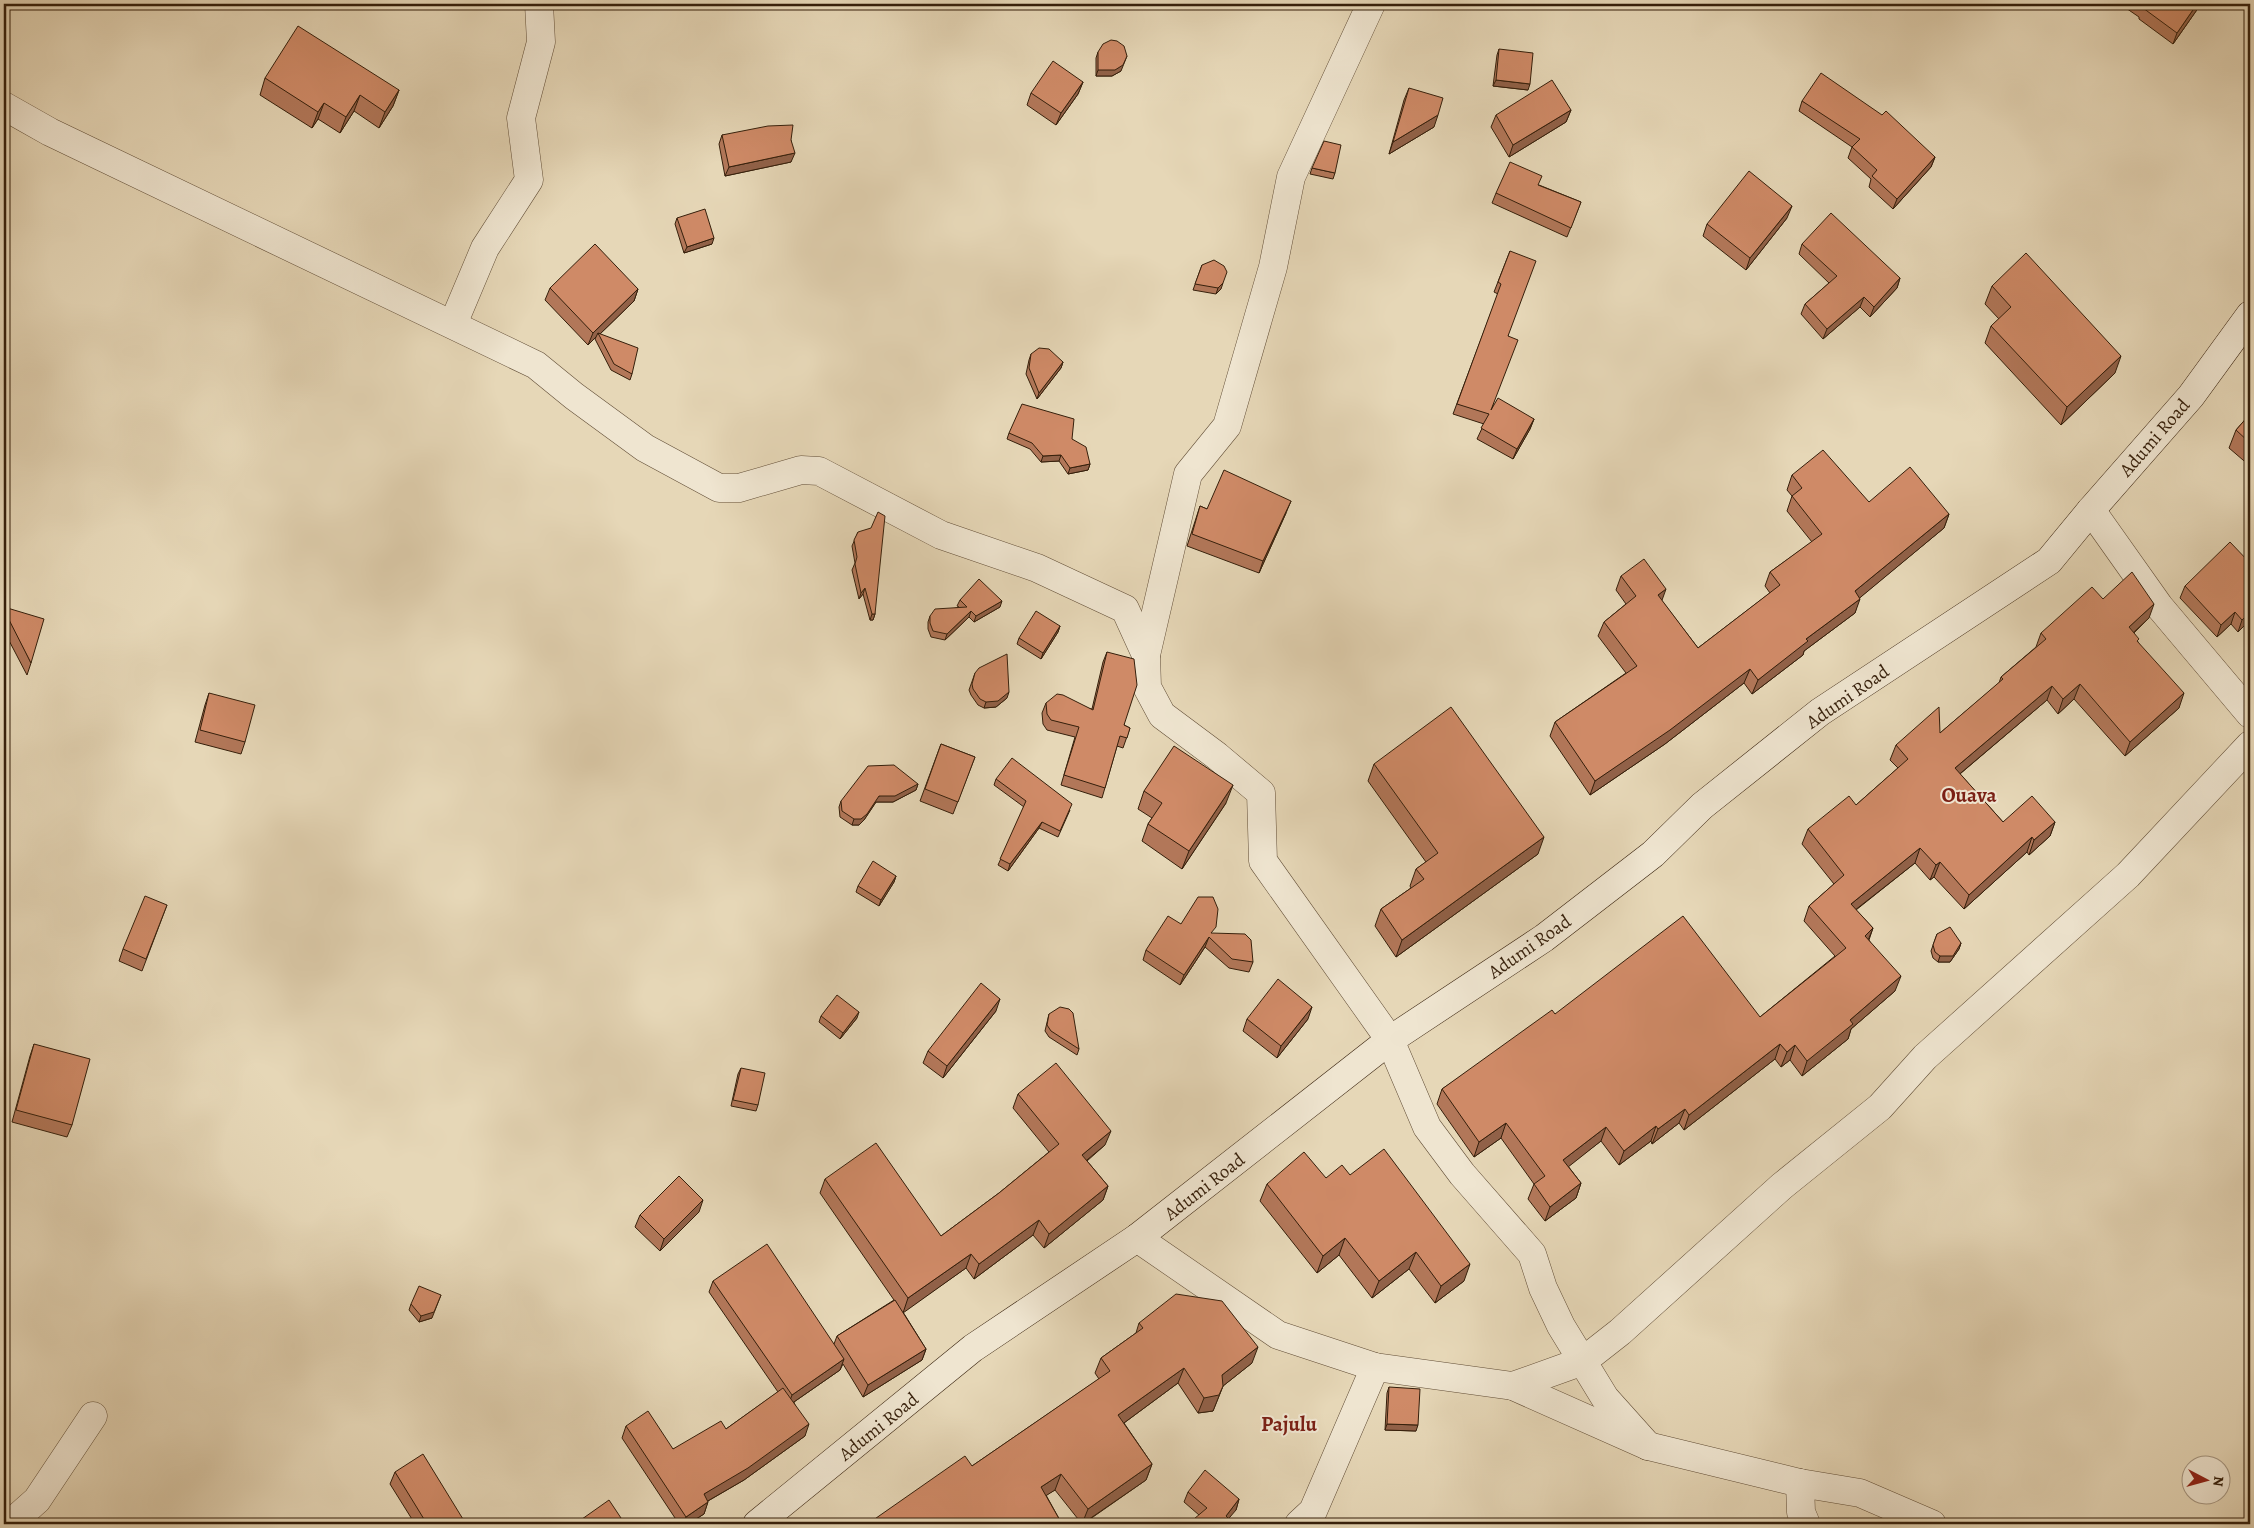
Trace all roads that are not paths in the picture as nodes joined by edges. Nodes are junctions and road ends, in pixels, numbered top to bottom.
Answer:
1 (540, 4) edge
2 (1371, 4) edge
3 (4, 106) edge
4 (2250, 315) edge
5 (453, 324) junction
6 (2091, 510) junction
7 (1146, 655) junction
8 (2250, 714) edge
9 (2250, 745) edge
10 (1390, 1040) junction
11 (1137, 1238) junction
12 (1583, 1361) junction
13 (1375, 1366) junction
14 (1513, 1386) junction
15 (93, 1416) dead end
16 (1648, 1446) junction
17 (1800, 1483) junction
18 (10, 1524) edge
19 (757, 1524) edge
20 (1299, 1524) edge
21 (1806, 1524) edge
22 (1932, 1524) edge

1 - 5 street
2 - 7 street
3 - 5 street
4 - 6 street, Adumi Road
5 - 7 street
6 - 8 street
6 - 10 street, Adumi Road
7 - 10 street
9 - 12 street
10 - 11 street, Adumi Road
10 - 12 street
11 - 13 street
11 - 19 street, Adumi Road
12 - 14 street
12 - 16 street
13 - 14 street
13 - 20 street
14 - 16 street
15 - 18 street
16 - 17 street
17 - 21 street
17 - 22 street

